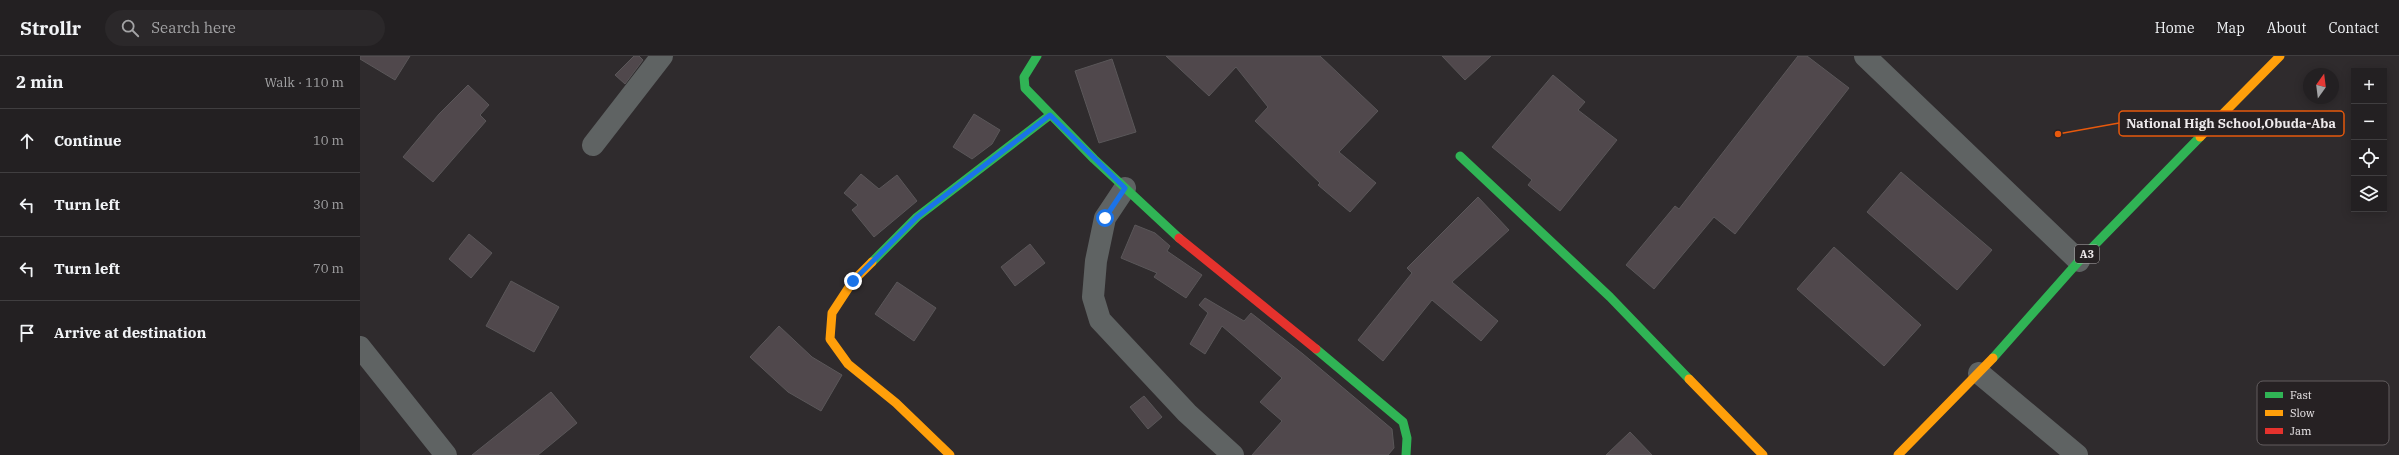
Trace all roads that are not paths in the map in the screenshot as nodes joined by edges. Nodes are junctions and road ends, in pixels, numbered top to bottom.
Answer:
1 (662, 56) edge
2 (1038, 56) edge
3 (1865, 56) edge
4 (2280, 56) edge
5 (1050, 115) junction
6 (593, 145) dead end
7 (1460, 156) dead end
8 (1125, 188) junction
9 (2079, 261) junction
10 (360, 347) edge
11 (1979, 373) junction
12 (446, 455) edge
13 (950, 455) edge
14 (1233, 455) edge
15 (1406, 455) edge
16 (1764, 455) edge
17 (1898, 455) edge
18 (2076, 455) edge

1 - 6 street
2 - 5 main road
3 - 9 street
4 - 9 main road, A3
5 - 8 main road
5 - 13 main road
7 - 16 main road
8 - 14 street
8 - 15 main road
9 - 11 main road, A3
10 - 12 street
11 - 17 main road, A3
11 - 18 street

